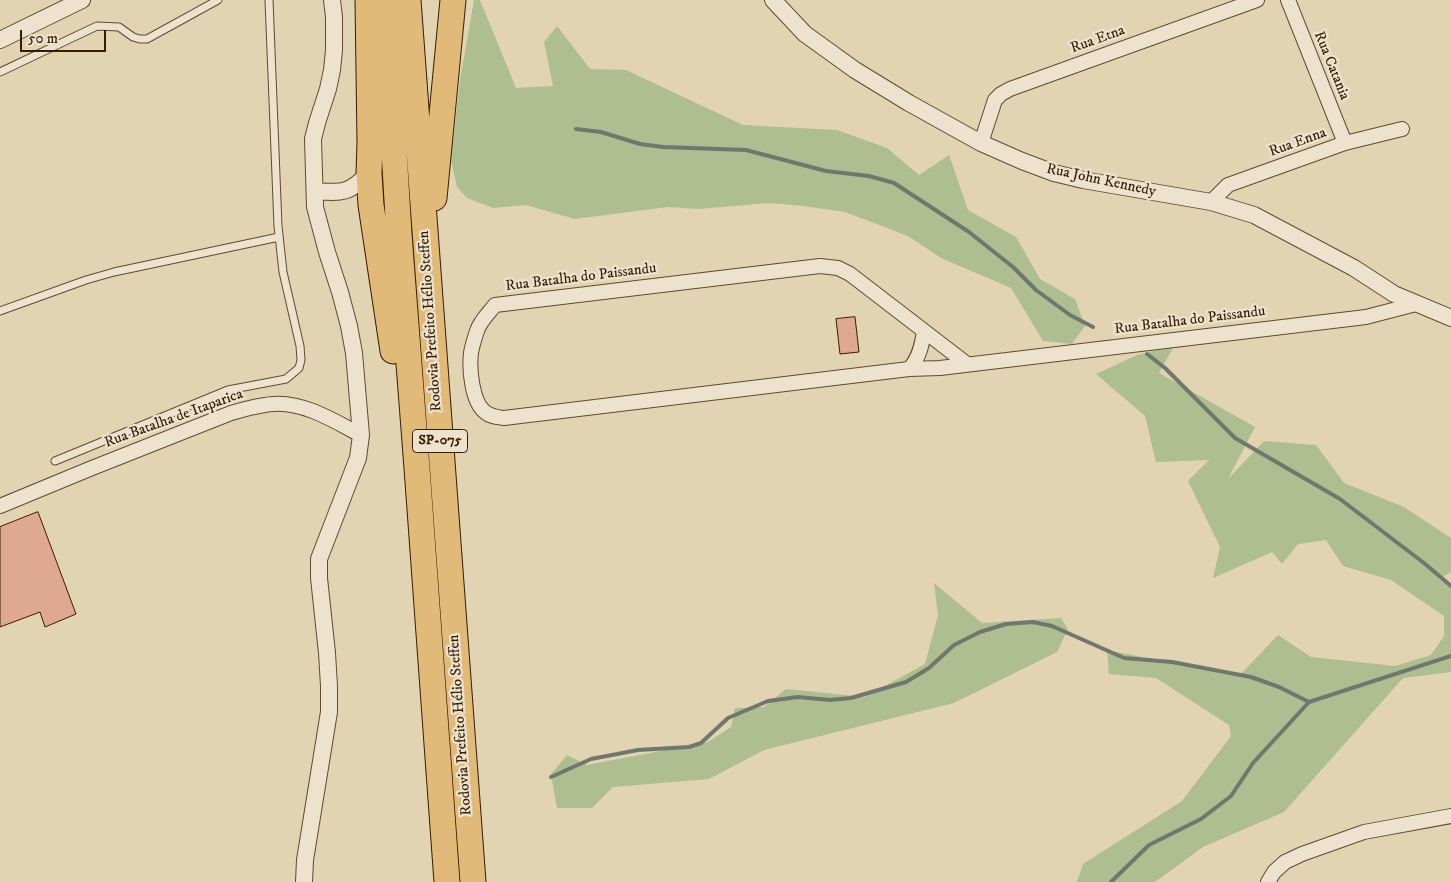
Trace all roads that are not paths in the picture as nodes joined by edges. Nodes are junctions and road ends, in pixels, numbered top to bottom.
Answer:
1 (82, 0) edge
2 (218, 0) edge
3 (269, 0) edge
4 (332, 0) edge
5 (368, 0) edge
6 (384, 0) edge
7 (408, 0) edge
8 (453, 0) edge
9 (773, 0) edge
10 (1257, 0) edge
11 (1288, 0) edge
12 (0, 40) edge
13 (0, 72) edge
14 (1402, 128) dead end
15 (981, 143) junction
16 (1345, 144) junction
17 (368, 173) junction
18 (315, 191) junction
19 (345, 191) junction
20 (1210, 202) junction
21 (371, 205) junction
22 (279, 236) junction
23 (426, 253) junction
24 (1416, 304) junction
25 (0, 311) edge
26 (1451, 318) edge
27 (924, 331) junction
28 (967, 364) junction
29 (908, 369) junction
30 (361, 435) junction
31 (55, 461) dead end
32 (0, 506) edge
33 (428, 619) junction
34 (1451, 816) edge
35 (1271, 877) edge
36 (304, 882) edge
37 (446, 882) edge
38 (473, 882) edge

1 - 12 street
2 - 13 lane
3 - 22 lane
4 - 18 street
5 - 17 highway
6 - 33 highway, Rodovia Prefeito Hélio Steffen / SP-075
7 - 23 highway, Rodovia Prefeito Hélio Steffen / SP-075
8 - 23 highway
9 - 15 street, Rua John Kennedy
10 - 15 street, Rua Etna
11 - 16 street, Rua Catania
14 - 16 street, Rua Enna
15 - 20 street, Rua John Kennedy
16 - 20 street, Rua Enna
17 - 19 street
17 - 21 highway
18 - 19 street
18 - 30 street
19 - 21 street
20 - 24 street, Rua John Kennedy
21 - 33 highway
22 - 25 lane
22 - 31 lane
23 - 38 highway, Rodovia Prefeito Hélio Steffen / SP-075
24 - 26 street, Rua John Kennedy
24 - 28 street, Rua Batalha do Paissandu
27 - 28 street, Rua Batalha do Paissandu
27 - 29 street
27 - 29 street, Rua Batalha do Paissandu
28 - 29 street, Rua Batalha do Paissandu
30 - 32 street, Rua Batalha de Itaparica
30 - 36 street
33 - 37 highway, Rodovia Prefeito Hélio Steffen / SP-075
34 - 35 street

